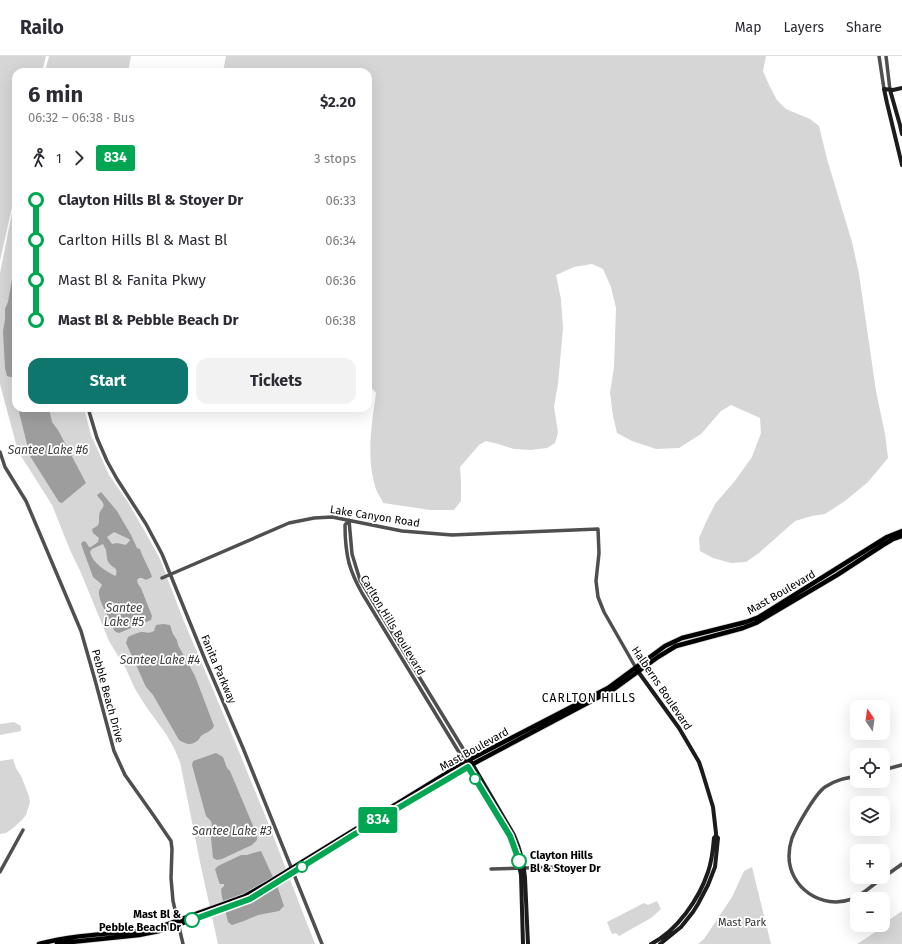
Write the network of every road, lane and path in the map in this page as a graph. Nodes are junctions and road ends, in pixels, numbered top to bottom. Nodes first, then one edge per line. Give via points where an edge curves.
1 (879, 56) edge
2 (886, 56) edge
3 (902, 88) edge
4 (884, 89) junction
5 (890, 90) junction
6 (902, 134) edge
7 (902, 164) edge
8 (89, 412) edge
9 (0, 452) edge
10 (349, 520) junction
11 (598, 529) joint
12 (902, 530) edge
13 (902, 536) edge
14 (170, 574) junction
15 (162, 578) dead end
16 (637, 670) junction
17 (469, 763) junction
18 (902, 765) edge
19 (890, 768) edge
20 (850, 778) edge
21 (23, 830) dead end
22 (716, 835) junction
23 (902, 864) edge
24 (559, 867) dead end
25 (522, 868) junction
26 (491, 869) dead end
27 (292, 870) junction
28 (0, 872) edge
29 (178, 923) junction
30 (40, 944) edge
31 (57, 944) edge
32 (183, 944) edge
33 (322, 944) edge
34 (523, 944) edge
35 (528, 944) edge
36 (651, 944) edge
37 (660, 944) edge

1 - 4 street
2 - 5 street
3 - 5 main road
4 - 5 main road
4 - 7 main road
5 - 6 main road
8 - 14 street, Fanita Parkway via 96,438 107,461 152,535
9 - 29 street, Pebble Beach Drive via 5,467 26,501 81,631 114,751 125,775 170,841 173,901
10 - 11 street, Lake Canyon Road via 402,531 452,535
10 - 14 street, Lake Canyon Road via 323,517 296,521
10 - 17 street, Carlton Hills Boulevard via 352,554 360,580
11 - 16 street, Halberns Boulevard via 598,597
12 - 16 main road, Mast Boulevard via 759,617 675,641 662,648
13 - 16 main road, Mast Boulevard via 756,623 686,642
14 - 15 street, Lake Canyon Road
14 - 27 street, Fanita Parkway
16 - 17 main road, Mast Boulevard
16 - 22 main road, Halberns Boulevard via 679,728 699,762 713,807
17 - 25 main road, Carlton Hills Boulevard via 510,836
17 - 27 main road, Mast Boulevard
18 - 19 street
20 - 23 street via 836,781 823,789 795,832 789,852 793,874 799,884 813,896 839,902 857,896
21 - 28 street
22 - 36 main road via 708,872 691,906 669,932
22 - 37 main road via 718,838 715,867 708,884 693,912 681,927
24 - 25 street
25 - 26 street
25 - 34 main road, Carlton Hills Boulevard
25 - 35 main road, Carlton Hills Boulevard
27 - 29 main road, Mast Boulevard via 245,896
27 - 33 street, Fanita Parkway
29 - 30 main road, Mast Boulevard via 140,931 63,938
29 - 31 main road, Mast Boulevard via 159,931 139,935
29 - 32 street, Pebble Beach Drive

